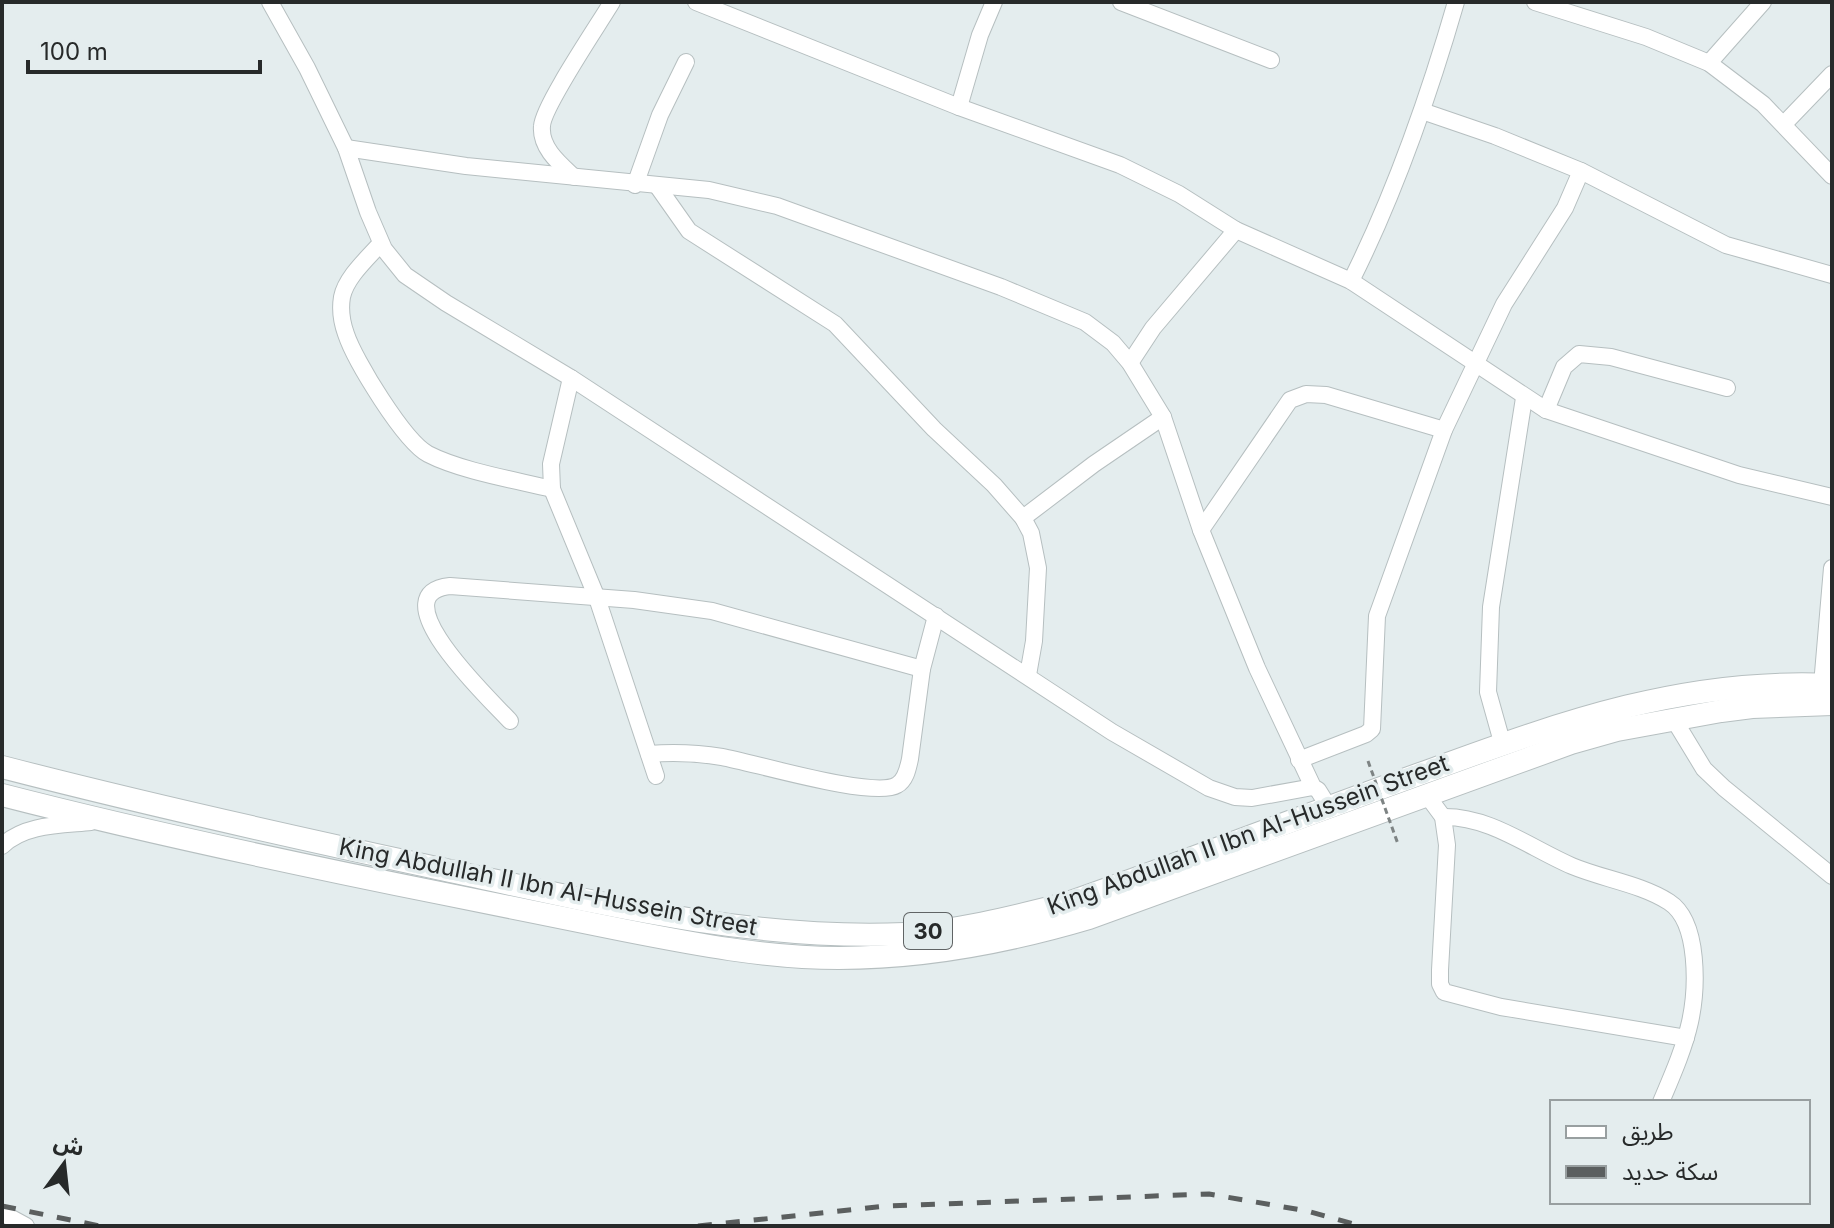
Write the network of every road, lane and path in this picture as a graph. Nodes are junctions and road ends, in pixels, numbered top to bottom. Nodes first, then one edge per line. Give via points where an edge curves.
1 (270, 2) edge
2 (612, 2) edge
3 (696, 2) edge
4 (994, 2) edge
5 (1121, 2) edge
6 (1456, 2) edge
7 (1535, 2) edge
8 (1763, 2) edge
9 (1271, 60) dead end
10 (686, 62) dead end
11 (1709, 63) junction
12 (1832, 74) edge
13 (959, 107) junction
14 (1422, 111) junction
15 (1784, 124) junction
16 (346, 148) junction
17 (1581, 171) junction
18 (1832, 176) edge
19 (574, 177) junction
20 (635, 185) junction
21 (658, 187) junction
22 (1236, 230) junction
23 (381, 243) junction
24 (1832, 275) edge
25 (1351, 281) junction
26 (1130, 363) junction
27 (1478, 363) junction
28 (571, 378) junction
29 (1727, 388) dead end
30 (1524, 398) junction
31 (1546, 410) junction
32 (1163, 417) junction
33 (1444, 430) junction
34 (552, 489) junction
35 (1832, 497) edge
36 (1023, 518) junction
37 (1201, 530) junction
38 (1832, 568) edge
39 (597, 598) junction
40 (936, 616) junction
41 (1828, 655) edge
42 (922, 669) junction
43 (1028, 675) junction
44 (1829, 691) edge
45 (1673, 718) junction
46 (510, 721) dead end
47 (1502, 742) junction
48 (649, 754) junction
49 (1299, 760) junction
50 (1368, 761) dead end
51 (2, 767) edge
52 (656, 776) dead end
53 (1313, 787) junction
54 (1426, 794) junction
55 (2, 795) edge
56 (1328, 806) junction
57 (156, 807) junction
58 (1443, 817) junction
59 (101, 820) junction
60 (151, 833) junction
61 (1398, 844) dead end
62 (2, 846) edge
63 (1832, 876) edge
64 (609, 916) junction
65 (1686, 1038) junction
66 (1662, 1100) edge
67 (2, 1213) edge
68 (26, 1226) edge

1 - 16 street
2 - 19 street via 541,124 547,147
3 - 13 street
4 - 13 street
5 - 9 street
6 - 14 street
7 - 11 street
8 - 11 street
10 - 20 street
11 - 15 street
12 - 15 street
13 - 22 street via 1120,165
14 - 17 street
14 - 25 street via 1381,222
15 - 18 street
16 - 19 street
16 - 23 street
17 - 24 street via 1726,245
17 - 27 street via 1565,208 1504,304
19 - 20 street
20 - 21 street
21 - 26 street via 709,190 777,206 1001,287 1085,322
21 - 36 street via 689,231 835,324
22 - 25 street
22 - 26 street
23 - 28 street via 405,275
23 - 34 street via 342,296 346,335 376,390 413,443 428,454
25 - 27 street
26 - 32 street
27 - 30 street
27 - 33 street
28 - 34 street via 551,464
28 - 40 street
29 - 31 street via 1611,357 1579,354 1564,367
30 - 31 street
30 - 47 street via 1490,619 1488,692
31 - 35 street via 1739,475
32 - 36 street
32 - 37 street
33 - 37 street via 1326,395 1290,400
33 - 49 street via 1377,616 1372,729
34 - 39 street
36 - 43 street via 1038,568
37 - 49 street
38 - 41 street
39 - 42 street via 712,611
39 - 46 street via 450,586 429,595 427,617 434,632
39 - 48 street
40 - 42 street
40 - 43 street
41 - 44 street
42 - 48 street via 907,772 887,789 694,753
43 - 53 street via 1112,732 1225,794 1252,798
44 - 45 main road, King Abdullah II Ibn Al-Hussein Street / 30
44 - 47 main road, King Abdullah II Ibn Al-Hussein Street / 30 via 1761,685 1675,695
45 - 54 main road, King Abdullah II Ibn Al-Hussein Street / 30 via 1571,743
45 - 63 street via 1704,769
47 - 56 main road, King Abdullah II Ibn Al-Hussein Street / 30
48 - 52 street
49 - 53 street
50 - 61 path, bridge
51 - 57 main road, King Abdullah II Ibn Al-Hussein Street / 30
53 - 56 street
54 - 58 street
54 - 64 main road, King Abdullah II Ibn Al-Hussein Street / 30 via 1089,918 960,948 871,957 752,952
55 - 59 main road, King Abdullah II Ibn Al-Hussein Street / 30
56 - 64 main road, King Abdullah II Ibn Al-Hussein Street / 30 via 1065,904 956,927 908,933 807,933
57 - 60 main road
57 - 64 main road, King Abdullah II Ibn Al-Hussein Street / 30
58 - 65 street via 1496,828 1572,866 1671,903 1682,913 1691,940 1694,988
58 - 65 street via 1444,992 1501,1007
59 - 60 main road, King Abdullah II Ibn Al-Hussein Street / 30
59 - 62 street via 40,828
60 - 64 main road, King Abdullah II Ibn Al-Hussein Street / 30
65 - 66 street
67 - 68 street

